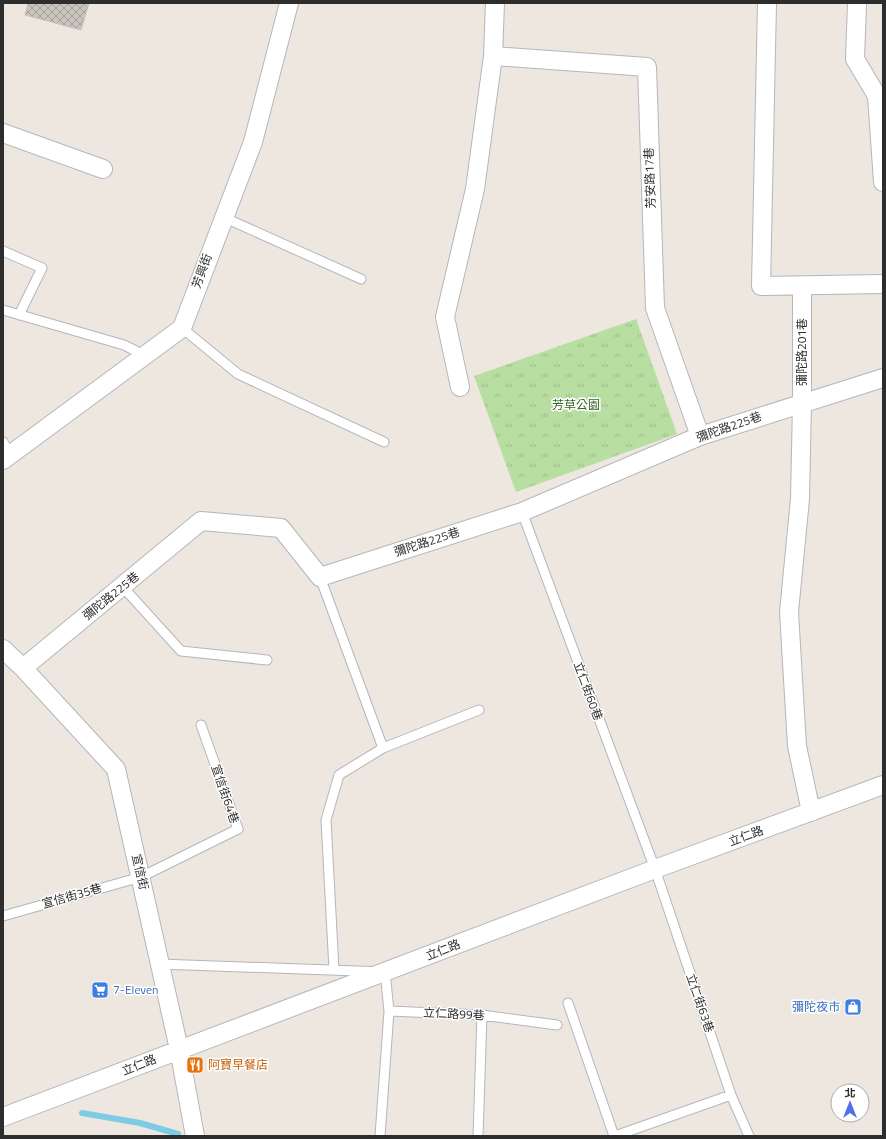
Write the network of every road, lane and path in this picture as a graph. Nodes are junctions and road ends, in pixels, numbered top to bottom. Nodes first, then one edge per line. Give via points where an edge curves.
1 (290, 3) edge
2 (495, 3) edge
3 (767, 3) edge
4 (857, 3) edge
5 (493, 56) junction
6 (880, 96) edge
7 (3, 133) edge
8 (103, 169) dead end
9 (883, 182) edge
10 (222, 217) junction
11 (3, 251) edge
12 (361, 279) dead end
13 (883, 284) edge
14 (802, 286) junction
15 (3, 310) edge
16 (19, 315) junction
17 (182, 328) junction
18 (144, 356) junction
19 (883, 378) edge
20 (460, 387) dead end
21 (802, 403) junction
22 (700, 436) junction
23 (384, 442) dead end
24 (5, 452) edge
25 (522, 512) junction
26 (320, 577) junction
27 (122, 586) junction
28 (3, 649) edge
29 (267, 660) dead end
30 (23, 668) junction
31 (479, 710) dead end
32 (201, 725) dead end
33 (383, 748) junction
34 (883, 785) edge
35 (811, 812) junction
36 (655, 869) junction
37 (141, 877) junction
38 (3, 916) edge
39 (159, 964) junction
40 (334, 970) junction
41 (384, 972) junction
42 (568, 1003) dead end
43 (389, 1011) junction
44 (482, 1015) junction
45 (557, 1025) dead end
46 (179, 1050) junction
47 (731, 1095) junction
48 (3, 1117) edge
49 (195, 1136) edge
50 (380, 1136) edge
51 (478, 1136) edge
52 (615, 1136) edge
53 (749, 1136) edge

1 - 10 street, 芳興街 via 253,142
2 - 5 street
3 - 14 street via 761,286
4 - 6 street via 855,59
5 - 20 street via 475,189 445,317
5 - 22 street, 芳安路17巷 via 647,67 655,308
6 - 9 street
7 - 8 street
10 - 12 lane
10 - 17 street, 芳興街
11 - 16 lane via 42,268
13 - 14 street
14 - 21 street, 彌陀路201巷
15 - 16 lane
16 - 18 lane via 124,345
17 - 18 street
17 - 23 lane via 238,374
18 - 24 street
19 - 21 street, 彌陀路225巷
21 - 22 street, 彌陀路225巷
21 - 35 street, 彌陀路201巷 via 800,499 789,612 797,746
22 - 25 street, 彌陀路225巷
25 - 26 street, 彌陀路225巷
25 - 36 lane, 立仁街60巷
26 - 27 street, 彌陀路225巷 via 281,528 201,521
26 - 33 lane
27 - 29 lane via 181,651
27 - 30 street, 彌陀路225巷
28 - 30 street, 宣信街
30 - 37 street, 宣信街 via 116,769
31 - 33 lane
32 - 37 lane, 宣信街64巷 via 238,829
33 - 40 lane via 339,775 326,820
34 - 35 street, 立仁路
35 - 36 street, 立仁路
36 - 41 street, 立仁路
36 - 47 lane, 立仁街63巷
37 - 38 lane, 宣信街35巷
37 - 39 street, 宣信街
39 - 40 lane
39 - 46 street, 宣信街
40 - 41 lane
41 - 43 lane
41 - 46 street, 立仁路
42 - 52 lane
43 - 44 lane, 立仁路99巷
43 - 50 lane
44 - 45 lane, 立仁路99巷
44 - 51 lane
46 - 48 street, 立仁路
46 - 49 street, 宣信街
47 - 52 lane
47 - 53 lane, 立仁街63巷

